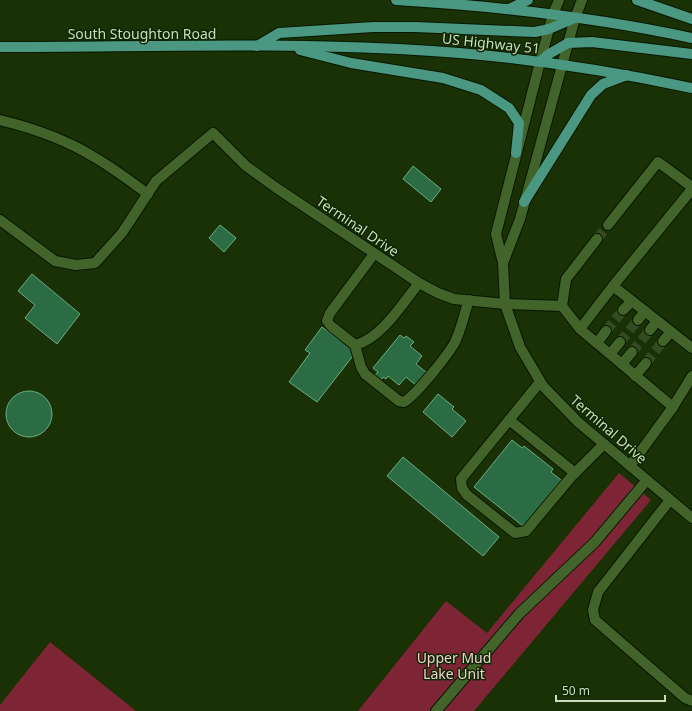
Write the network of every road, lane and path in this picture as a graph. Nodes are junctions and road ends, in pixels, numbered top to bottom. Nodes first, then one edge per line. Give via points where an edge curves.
1 (396, 0) edge
2 (528, 0) edge
3 (559, 0) edge
4 (582, 0) edge
5 (637, 0) edge
6 (509, 9) junction
7 (553, 14) junction
8 (575, 18) junction
9 (692, 19) edge
10 (549, 29) junction
11 (692, 38) edge
12 (568, 43) junction
13 (257, 46) junction
14 (285, 46) junction
15 (0, 47) edge
16 (692, 54) edge
17 (540, 62) junction
18 (562, 65) junction
19 (628, 75) junction
20 (692, 88) edge
21 (0, 120) edge
22 (516, 153) junction
23 (692, 188) edge
24 (148, 194) junction
25 (524, 202) junction
26 (0, 220) edge
27 (608, 225) tunnel mouth
28 (597, 239) tunnel mouth
29 (374, 254) junction
30 (503, 264) junction
31 (419, 283) junction
32 (613, 286) junction
33 (469, 300) junction
34 (632, 301) junction
35 (505, 304) junction
36 (562, 306) junction
37 (623, 310) tunnel mouth
38 (645, 311) junction
39 (638, 320) tunnel mouth
40 (657, 321) junction
41 (580, 328) junction
42 (650, 330) tunnel mouth
43 (606, 331) tunnel mouth
44 (671, 332) junction
45 (663, 341) tunnel mouth
46 (620, 342) tunnel mouth
47 (597, 343) junction
48 (355, 345) junction
49 (692, 348) edge
50 (632, 352) tunnel mouth
51 (610, 354) junction
52 (646, 363) tunnel mouth
53 (622, 364) junction
54 (635, 376) junction
55 (692, 376) edge
56 (540, 382) junction
57 (673, 407) junction
58 (509, 420) junction
59 (604, 444) junction
60 (630, 466) junction
61 (575, 472) junction
62 (647, 480) junction
63 (670, 500) junction
64 (692, 518) edge
65 (692, 701) edge
66 (436, 711) edge

1 - 6 main road
2 - 6 main road
3 - 7 street, Terminal Drive
4 - 8 street, Terminal Drive
5 - 9 main road
6 - 7 main road
7 - 8 main road
7 - 10 street, Terminal Drive
8 - 10 main road
8 - 11 main road
8 - 12 street, Terminal Drive
10 - 13 main road via 535,32 415,26 279,33
10 - 17 street, Terminal Drive
12 - 16 main road via 592,42
12 - 17 main road
12 - 18 street, Terminal Drive
13 - 14 main road, South Stoughton Road
13 - 15 main road, South Stoughton Road
14 - 17 main road, US Highway 51 via 417,50
14 - 22 main road via 351,63 443,78 476,88 509,108 519,123
17 - 18 main road, US Highway 51
17 - 22 street, Terminal Drive
18 - 19 main road, US Highway 51
18 - 25 street, Terminal Drive
19 - 20 main road, US Highway 51
19 - 25 main road via 603,84 591,95
21 - 24 street via 35,129 63,140 95,157
22 - 30 street, Terminal Drive via 496,234
23 - 27 street via 658,162
23 - 32 street
24 - 26 street via 122,233 95,263 76,265 55,261
24 - 29 street, Terminal Drive via 156,181 213,133 246,166
25 - 30 street, Terminal Drive
28 - 36 street via 566,279
29 - 31 street, Terminal Drive
29 - 48 street via 330,313 327,321
30 - 35 street, Terminal Drive
31 - 33 street, Terminal Drive via 454,299
31 - 48 street via 379,333 364,343
32 - 34 street
32 - 41 street
33 - 35 street, Terminal Drive
33 - 48 street via 454,344 428,378 404,402 365,374
34 - 37 street
34 - 38 street
35 - 36 street
35 - 56 street, Terminal Drive via 520,347
36 - 41 street
38 - 39 street
38 - 40 street
40 - 42 street
40 - 44 street
41 - 47 street
43 - 47 street
44 - 45 street
44 - 49 street
46 - 51 street
47 - 51 street
50 - 53 street
51 - 53 street
52 - 54 street
53 - 54 street
54 - 57 street
55 - 57 street
56 - 58 street
56 - 59 street, Terminal Drive via 578,422
57 - 60 street
58 - 61 street
58 - 61 street via 461,479 462,488 467,496 515,533 522,533
59 - 60 street, Terminal Drive
59 - 61 street
60 - 62 street, Terminal Drive
62 - 63 street, Terminal Drive
62 - 66 street via 595,542 514,619
63 - 64 street, Terminal Drive
63 - 65 street via 598,592 593,610 595,620 685,698

